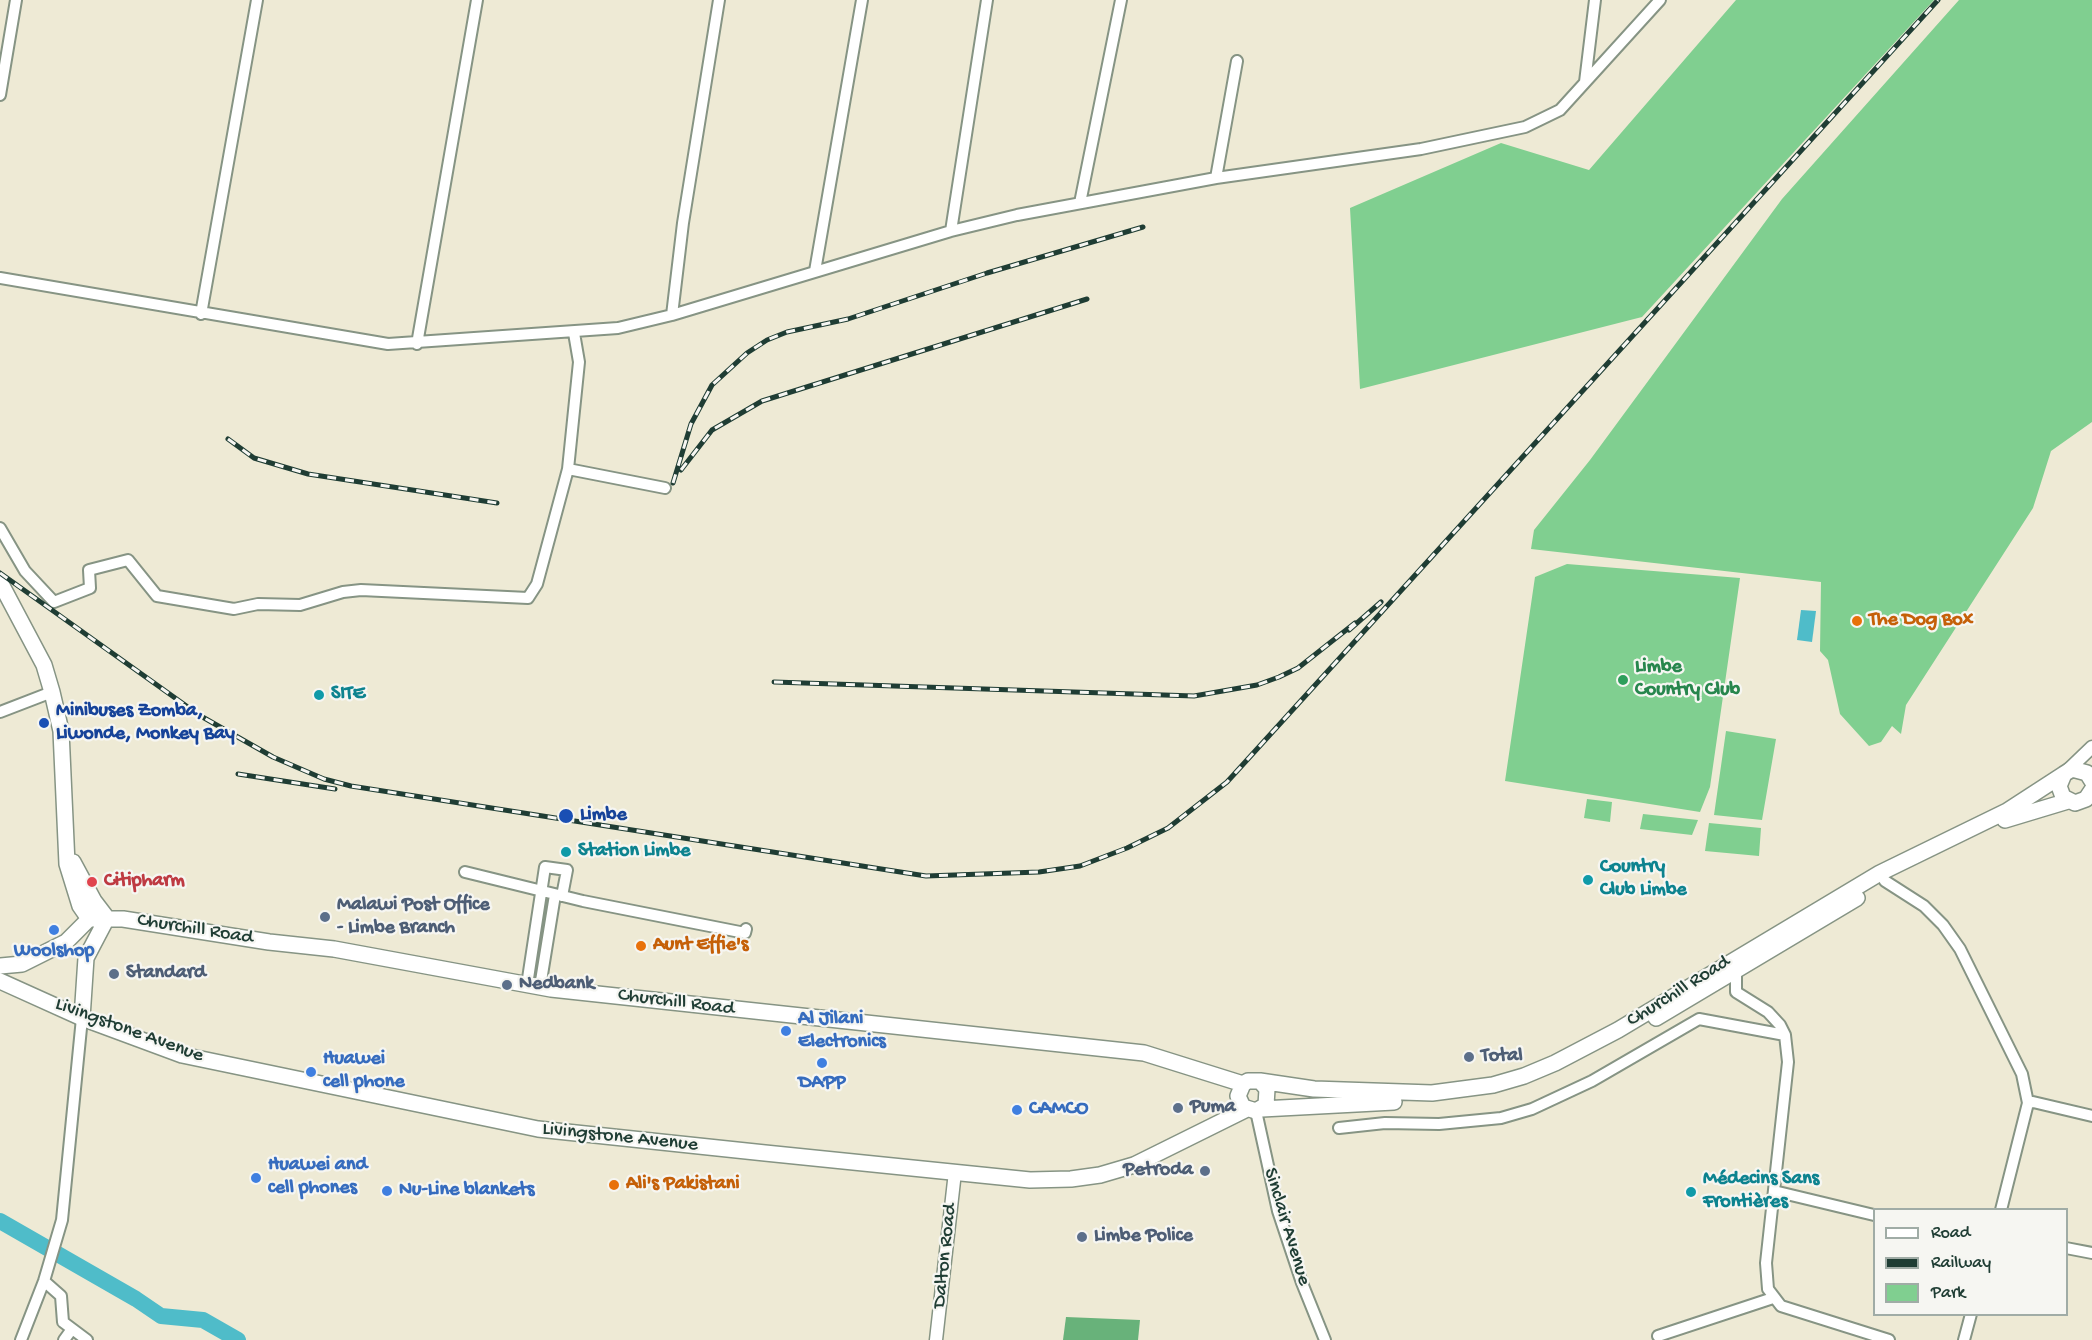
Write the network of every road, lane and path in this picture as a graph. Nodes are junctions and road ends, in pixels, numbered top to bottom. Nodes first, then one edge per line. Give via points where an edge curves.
1 (16, 0) edge
2 (257, 0) edge
3 (477, 0) edge
4 (719, 0) edge
5 (862, 0) edge
6 (987, 0) edge
7 (1121, 0) edge
8 (1595, 0) edge
9 (1660, 0) edge
10 (4, 44) edge
11 (1237, 61) dead end
12 (1585, 83) junction
13 (0, 95) edge
14 (1216, 178) junction
15 (1080, 203) junction
16 (951, 231) junction
17 (815, 272) junction
18 (0, 278) edge
19 (201, 314) junction
20 (672, 315) junction
21 (574, 333) junction
22 (417, 344) junction
23 (568, 470) junction
24 (665, 488) dead end
25 (0, 528) edge
26 (0, 582) edge
27 (52, 692) junction
28 (0, 712) edge
29 (2092, 747) edge
30 (2066, 772) junction
31 (2087, 790) edge
32 (67, 846) junction
33 (465, 872) dead end
34 (1883, 877) junction
35 (540, 891) junction
36 (559, 896) junction
37 (107, 918) junction
38 (89, 919) junction
39 (746, 929) dead end
40 (534, 934) junction
41 (548, 936) junction
42 (66, 942) junction
43 (86, 958) junction
44 (22, 964) junction
45 (1736, 965) junction
46 (0, 966) edge
47 (0, 981) edge
48 (533, 986) junction
49 (19, 989) junction
50 (82, 1018) junction
51 (1785, 1035) junction
52 (1260, 1082) junction
53 (1243, 1084) junction
54 (2028, 1103) junction
55 (1255, 1110) junction
56 (2092, 1116) edge
57 (1339, 1128) dead end
58 (955, 1172) junction
59 (1774, 1191) junction
60 (2001, 1208) edge
61 (1873, 1215) edge
62 (2068, 1248) edge
63 (2092, 1253) edge
64 (44, 1281) junction
65 (1773, 1298) junction
66 (1970, 1316) edge
67 (72, 1329) junction
68 (1658, 1336) dead end
69 (21, 1340) edge
70 (64, 1340) edge
71 (87, 1340) edge
72 (936, 1340) edge
73 (1325, 1340) edge
74 (1889, 1340) edge
75 (1964, 1340) edge

1 - 10 street
2 - 19 street
3 - 22 street
4 - 20 street
5 - 17 street
6 - 16 street
7 - 15 street
8 - 12 street
9 - 12 street
10 - 13 street
11 - 14 street
12 - 14 street via 1560,111 1525,127 1421,149
14 - 15 street
15 - 16 street
16 - 17 street
17 - 20 street
18 - 19 street
19 - 22 street via 388,344
20 - 21 street via 618,328
21 - 22 street
21 - 23 street via 579,362
23 - 24 street
23 - 25 street via 537,584 528,598 518,600 361,590 300,605 258,604 234,609 158,596 128,560 89,570 90,588 54,602 25,572
26 - 27 highway via 44,665
27 - 28 street
27 - 32 highway via 61,730
29 - 30 main road
30 - 31 highway via 2077,769
30 - 31 highway via 2059,786 2063,797
30 - 34 highway, Churchill Road via 2007,811
31 - 34 highway, Churchill Road via 2009,818
32 - 37 highway via 77,871
32 - 38 highway via 71,882
33 - 35 street
34 - 45 highway, Churchill Road
34 - 54 street via 1924,906 1960,949 2017,1060
35 - 36 street
35 - 36 street via 545,867 567,870
35 - 40 street
36 - 39 street via 745,933
36 - 41 street
37 - 38 highway, Churchill Road
37 - 43 highway
37 - 48 highway, Churchill Road via 334,949
38 - 42 highway
40 - 41 street
40 - 48 street
41 - 48 street
42 - 43 highway
42 - 44 highway
43 - 50 highway
44 - 46 highway
44 - 49 highway
45 - 51 street via 1736,992 1768,1012
45 - 52 highway, Churchill Road via 1555,1063 1493,1085 1432,1093 1372,1093
45 - 55 highway, Churchill Road via 1568,1066 1527,1084 1457,1097
47 - 49 highway, Livingstone Avenue
48 - 53 highway, Churchill Road via 1144,1053
49 - 50 highway, Livingstone Avenue
50 - 58 highway, Livingstone Avenue via 182,1055 538,1129
50 - 64 street via 62,1220
51 - 57 street via 1699,1019 1592,1081 1522,1112 1502,1118 1439,1124 1385,1123
51 - 59 street via 1788,1062
52 - 53 highway, Churchill Road
52 - 55 highway via 1269,1095
53 - 55 highway via 1239,1102
54 - 56 street
54 - 60 street
55 - 58 highway, Livingstone Avenue via 1145,1160 1100,1175 1030,1180
55 - 73 street, Sinclair Avenue via 1278,1211
58 - 72 main road, Dalton Road
59 - 61 street
59 - 65 street via 1766,1263 1768,1289
62 - 63 street
64 - 67 street via 61,1296 63,1322
64 - 69 street
65 - 68 street
65 - 74 street via 1781,1306
66 - 75 street
67 - 70 street
67 - 71 street

